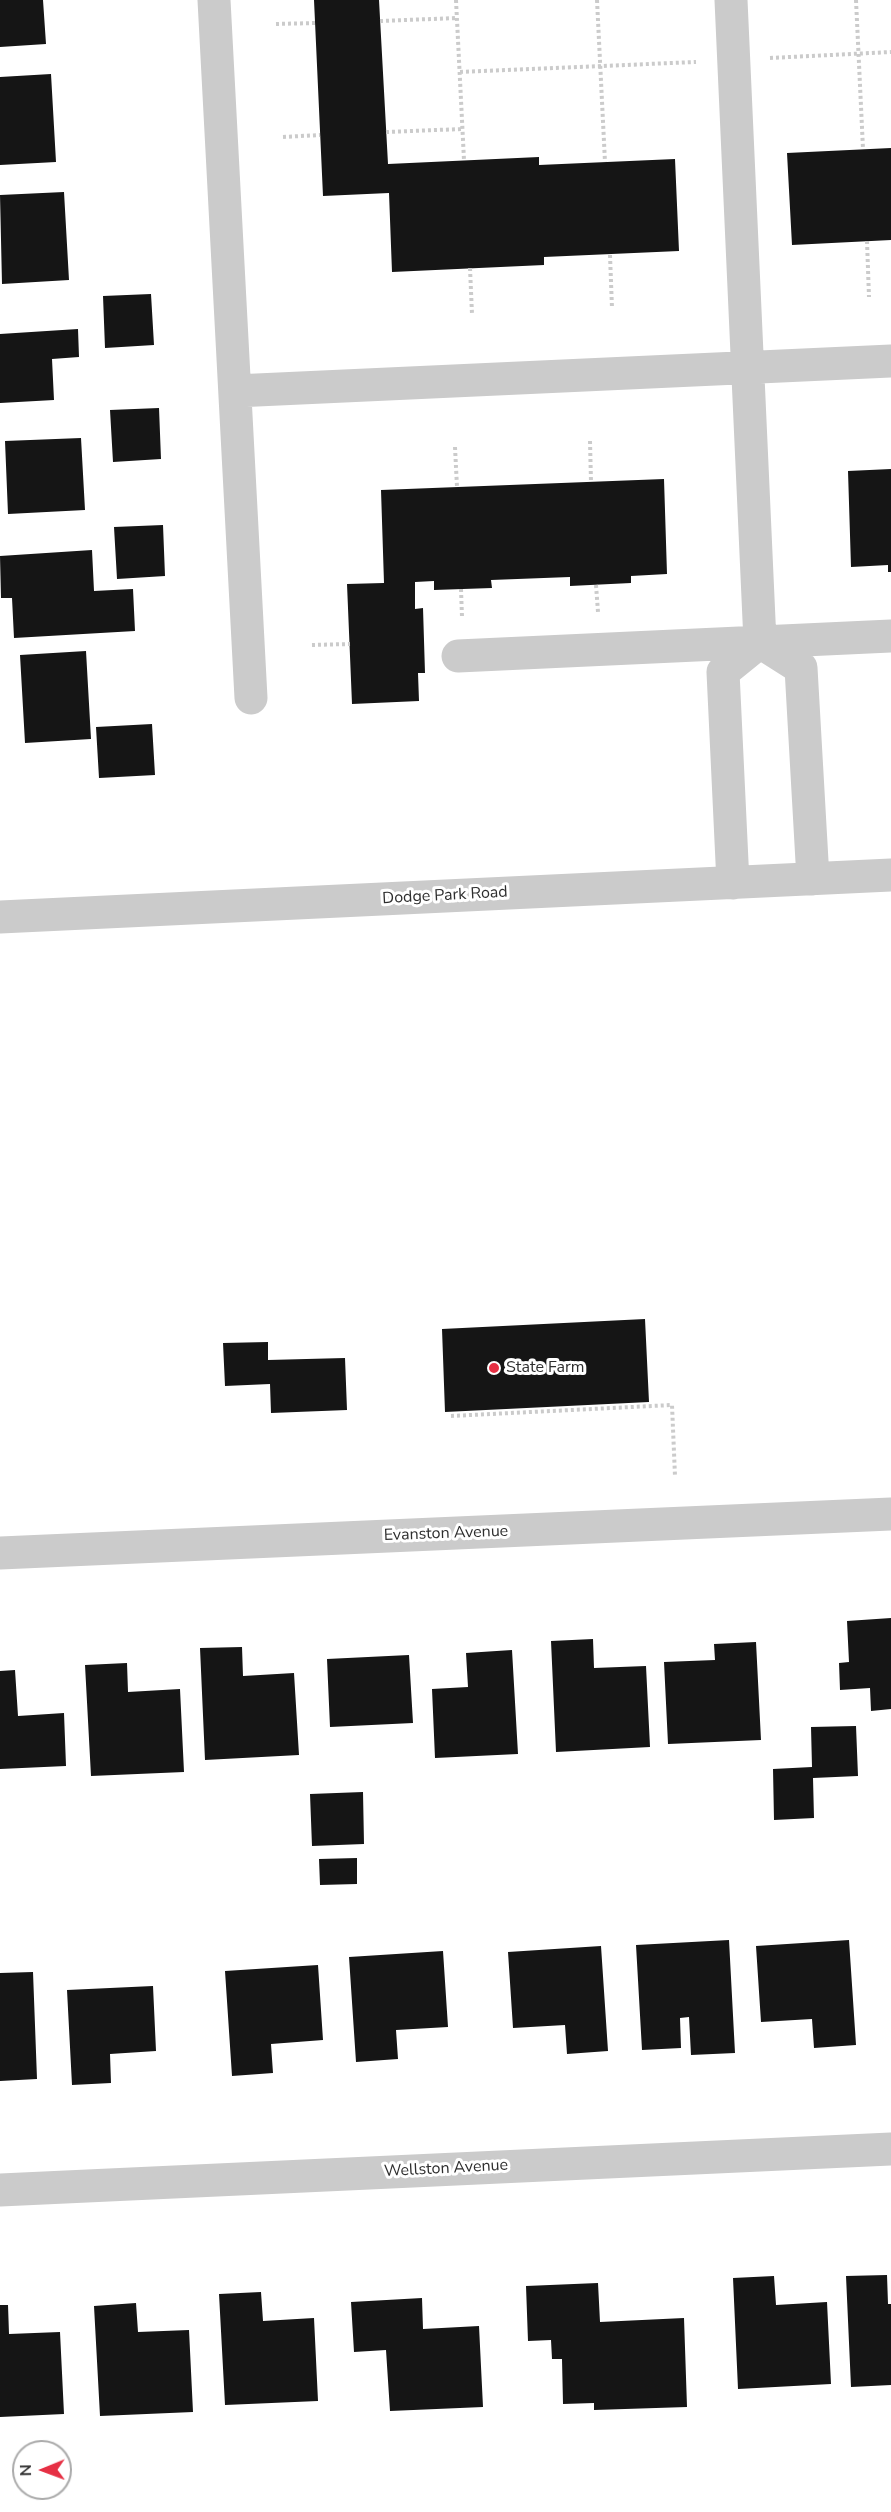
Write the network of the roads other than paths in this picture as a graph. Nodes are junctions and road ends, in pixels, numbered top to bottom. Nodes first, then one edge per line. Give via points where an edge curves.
1 (214, 0) edge
2 (731, 0) edge
3 (891, 361) edge
4 (747, 367) junction
5 (235, 391) junction
6 (891, 636) edge
7 (760, 642) junction
8 (458, 656) dead end
9 (251, 698) dead end
10 (891, 875) edge
11 (813, 879) junction
12 (733, 883) junction
13 (0, 917) edge
14 (891, 1514) edge
15 (0, 1553) edge
16 (891, 2149) edge
17 (0, 2190) edge

1 - 5 street
2 - 4 street
3 - 4 street
4 - 5 street
4 - 7 street
5 - 9 street
6 - 7 street
7 - 8 street
7 - 11 street via 801,668
7 - 12 street via 723,672
10 - 11 street, Dodge Park Road
11 - 12 street, Dodge Park Road
12 - 13 street, Dodge Park Road
14 - 15 street, Evanston Avenue
16 - 17 street, Wellston Avenue

